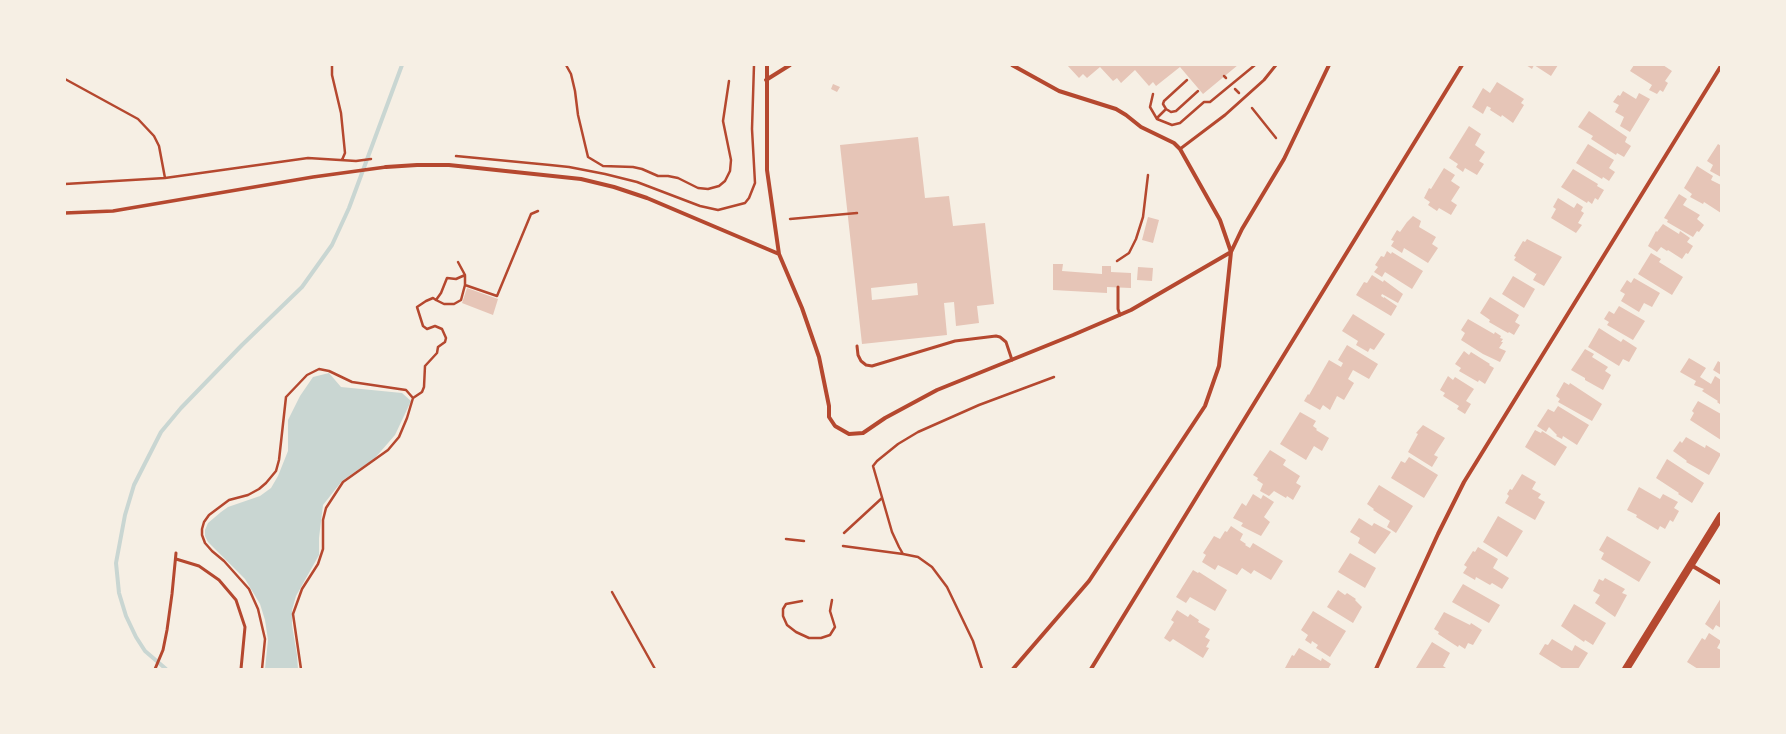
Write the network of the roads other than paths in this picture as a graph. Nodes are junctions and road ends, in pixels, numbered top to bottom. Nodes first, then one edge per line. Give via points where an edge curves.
1 (767, 65) edge
2 (790, 65) edge
3 (1012, 65) edge
4 (1276, 65) edge
5 (1329, 65) edge
6 (1462, 65) edge
7 (1721, 66) edge
8 (766, 80) junction
9 (1180, 148) junction
10 (386, 167) joint
11 (65, 213) edge
12 (1231, 252) junction
13 (779, 254) junction
14 (1118, 287) dead end
15 (1120, 315) junction
16 (857, 346) dead end
17 (1012, 360) junction
18 (1721, 516) edge
19 (176, 552) dead end
20 (176, 559) junction
21 (1691, 564) junction
22 (1721, 584) edge
23 (155, 669) edge
24 (241, 669) edge
25 (1013, 669) edge
26 (1091, 669) edge
27 (1376, 669) edge
28 (1626, 669) edge

1 - 8 street
2 - 8 street
3 - 9 street via 1059,91 1116,110
4 - 9 lane via 1264,80 1229,111
5 - 12 street via 1284,159
6 - 26 street
7 - 27 street via 1464,482
8 - 13 street via 767,170
9 - 12 street via 1220,220
10 - 11 street via 113,211
10 - 13 street via 449,165 581,179 646,198
12 - 15 street
12 - 25 street via 1219,366 1205,406 1089,581
13 - 17 street via 819,357 829,418 841,431 849,434 863,433 936,390
14 - 15 lane
15 - 17 street
16 - 17 lane via 861,361 872,366 955,341 1000,336 1006,342
18 - 21 main road
19 - 20 lane
20 - 23 lane via 162,650
20 - 24 lane via 199,566 219,580 236,600 245,626
21 - 22 street
21 - 28 main road

